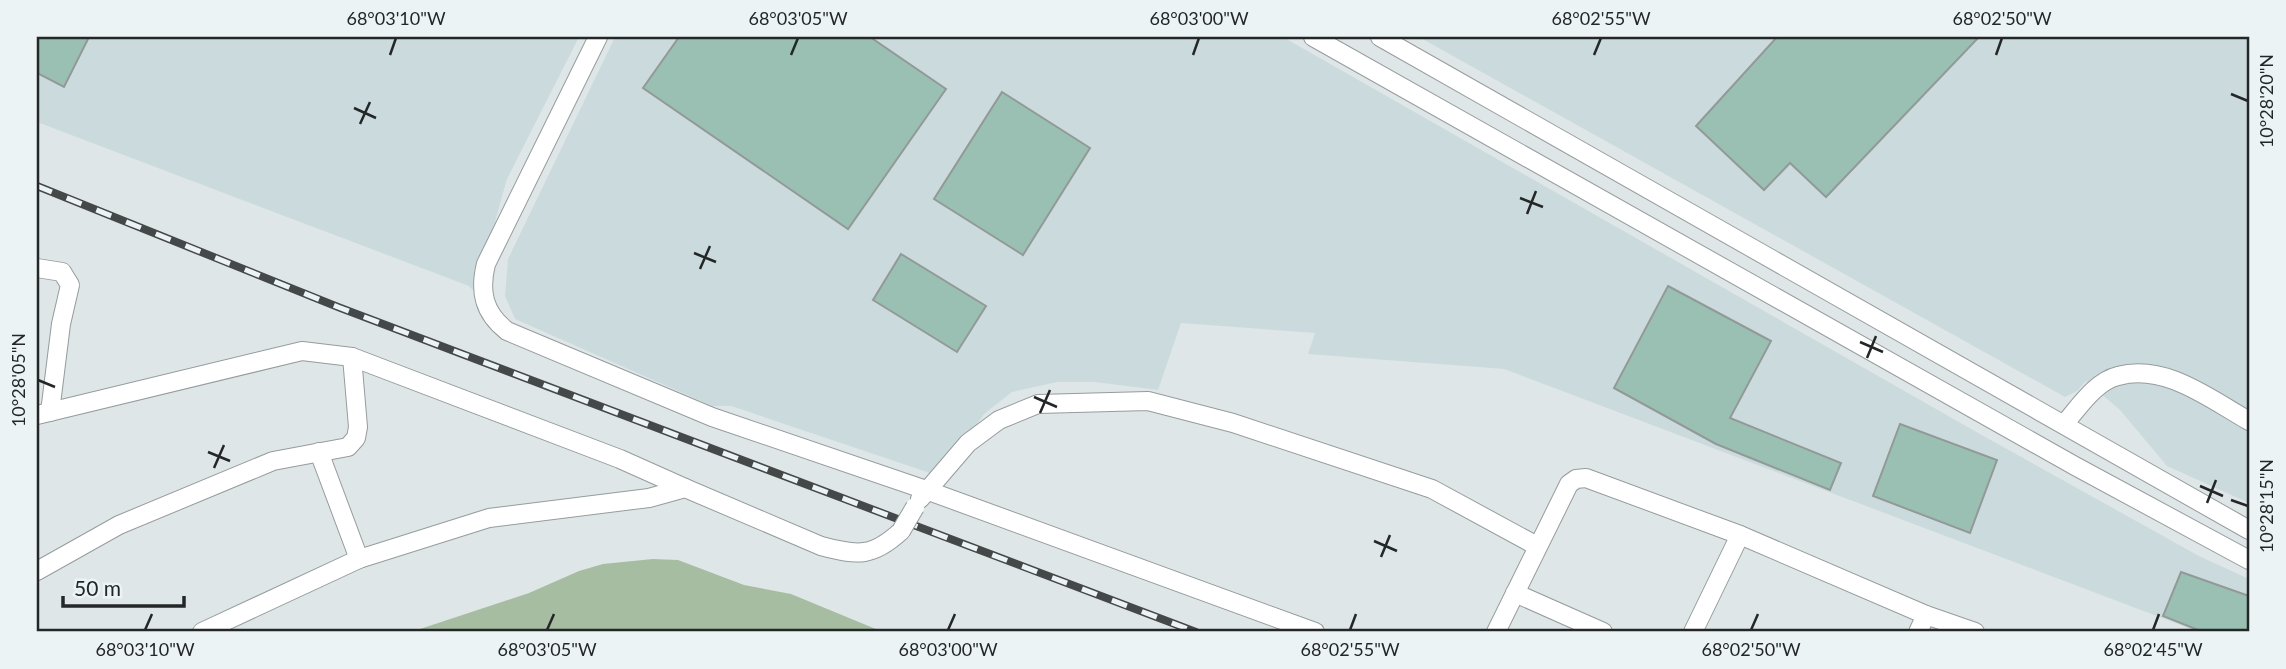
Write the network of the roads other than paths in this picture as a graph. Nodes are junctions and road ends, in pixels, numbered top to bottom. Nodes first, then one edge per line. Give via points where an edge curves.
1 (598, 37) edge
2 (1380, 37) edge
3 (1325, 40) edge
4 (1609, 166) junction
5 (1593, 194) junction
6 (1661, 195) junction
7 (1647, 223) junction
8 (37, 268) edge
9 (1914, 338) junction
10 (352, 357) junction
11 (1903, 367) junction
12 (43, 414) edge
13 (2249, 421) edge
14 (2065, 423) junction
15 (2090, 438) junction
16 (319, 452) junction
17 (2075, 466) junction
18 (685, 488) junction
19 (926, 490) junction
20 (2249, 530) edge
21 (1740, 535) junction
22 (1537, 546) junction
23 (359, 559) junction
24 (2249, 560) edge
25 (37, 571) edge
26 (1515, 593) junction
27 (1926, 615) junction
28 (202, 632) edge
29 (1315, 632) edge
30 (1496, 632) edge
31 (1603, 632) edge
32 (1693, 632) edge
33 (1917, 632) edge
34 (1975, 632) edge

1 - 19 street via 486,264 484,297 493,320 507,331 712,416
2 - 4 street
3 - 5 street
4 - 5 street
4 - 6 street
5 - 7 street
6 - 7 street
6 - 9 street
7 - 11 street
8 - 12 street via 62,272 69,285
9 - 11 street
9 - 14 street
10 - 12 street via 302,351
10 - 16 street via 356,438 348,447
10 - 18 street
11 - 17 street
13 - 14 street via 2159,374 2116,376 2088,396
14 - 15 street
15 - 17 street
15 - 20 street
16 - 23 street
16 - 25 street via 273,461 119,525
17 - 24 street
18 - 19 street, bridge via 821,546 863,553 882,548 901,531
18 - 23 street via 649,498 489,518
19 - 22 street via 968,443 999,420 1038,404 1148,401 1233,423 1432,489
19 - 29 street
21 - 22 street via 1586,478 1569,484
21 - 27 street
21 - 32 street
22 - 26 street
23 - 28 street
26 - 30 street
26 - 31 street
27 - 33 street
27 - 34 street

